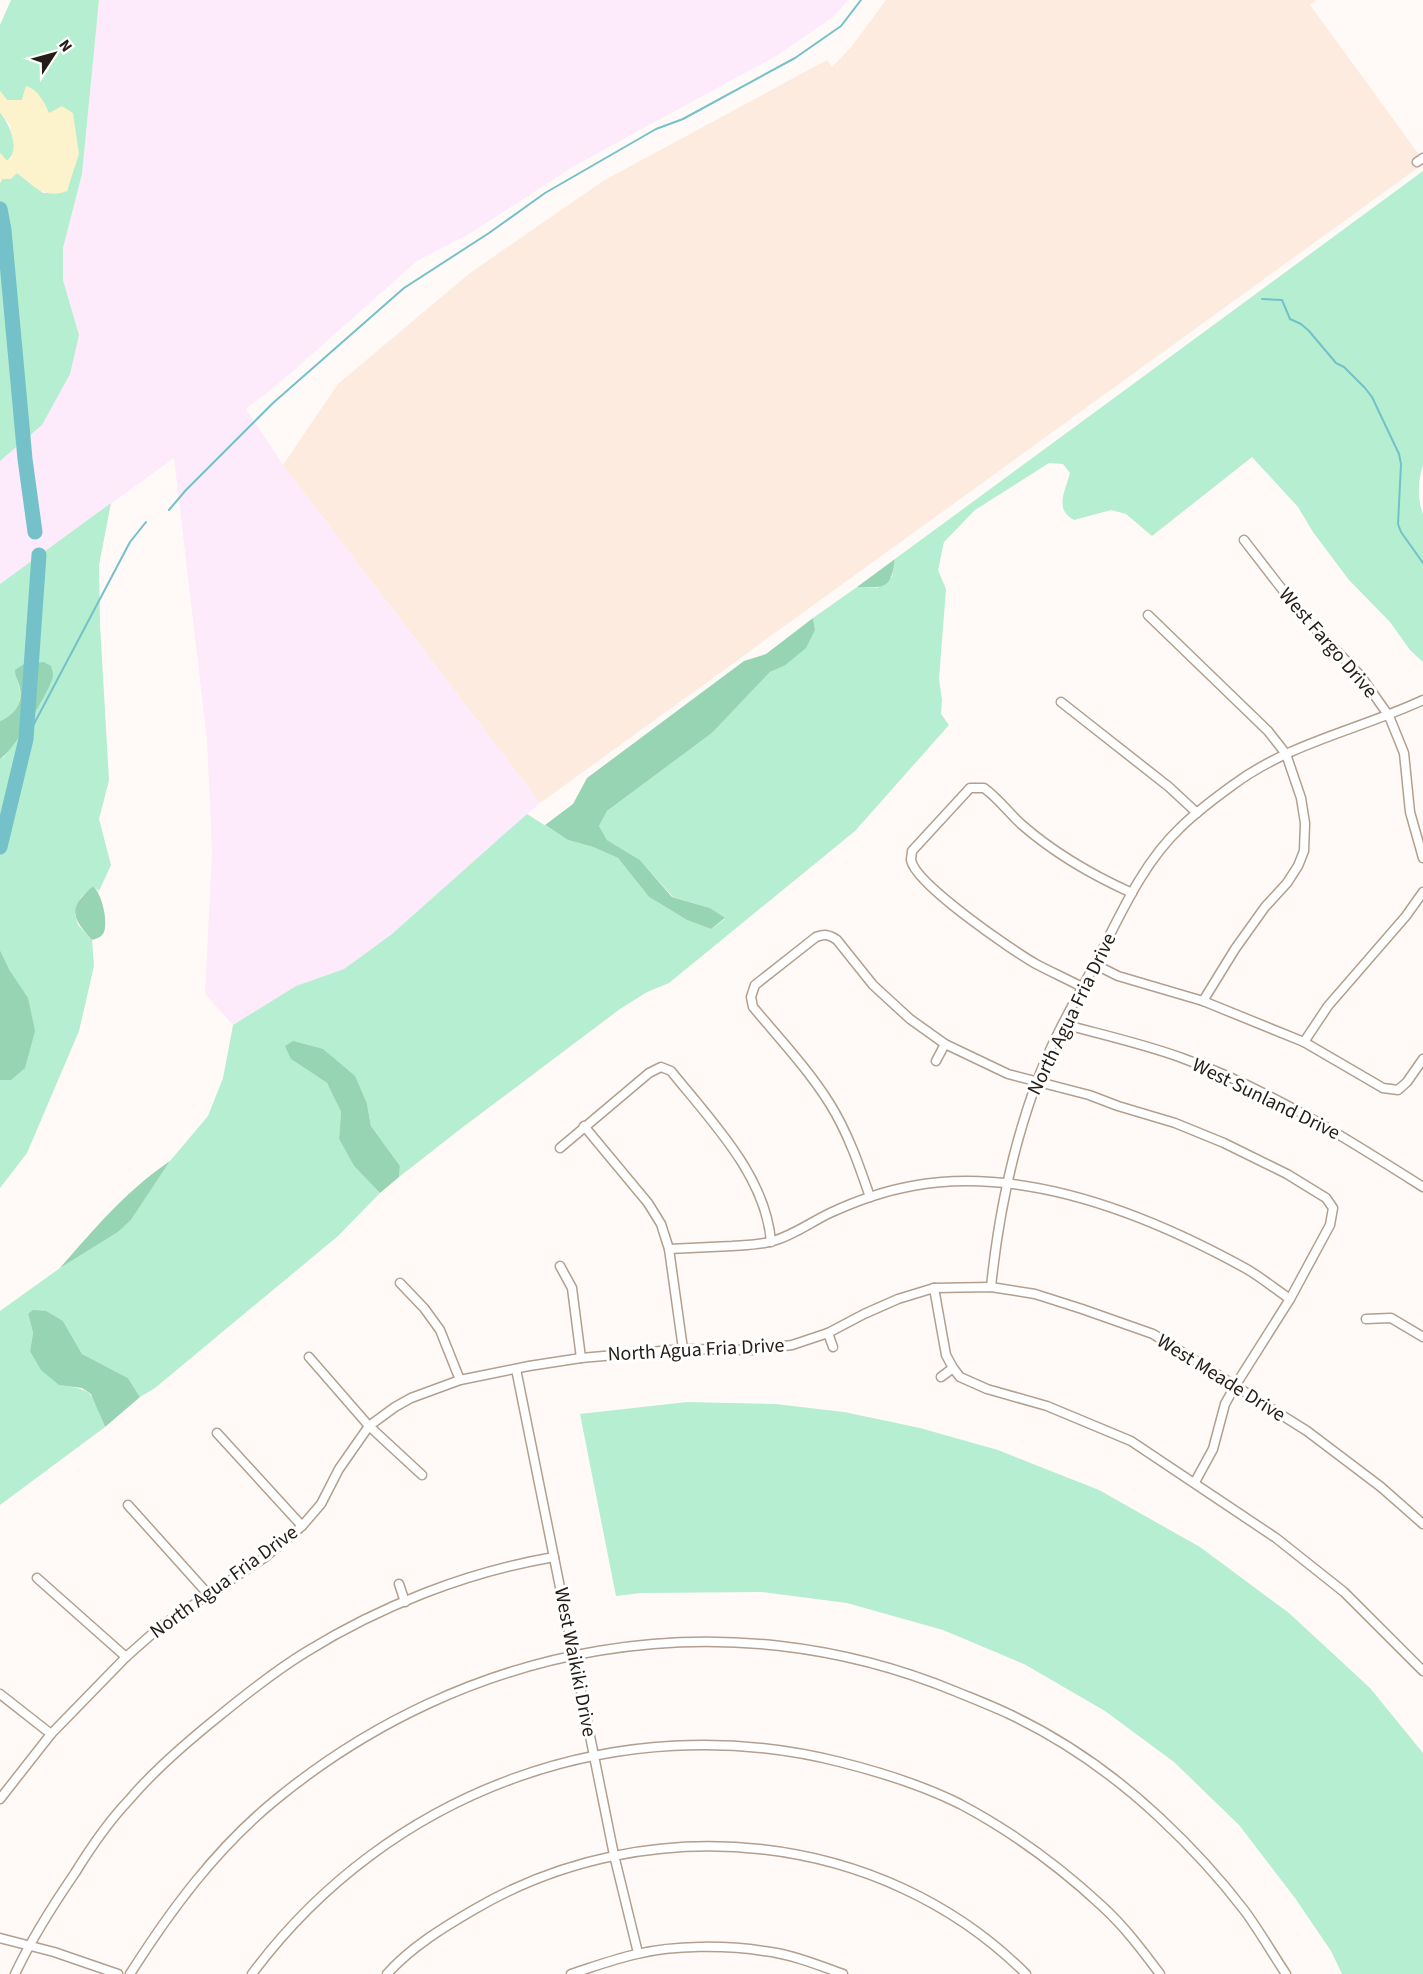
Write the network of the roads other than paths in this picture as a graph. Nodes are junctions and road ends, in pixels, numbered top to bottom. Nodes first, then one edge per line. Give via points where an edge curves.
1 (1244, 540) dead end
2 (1148, 615) dead end
3 (1423, 700) edge
4 (1062, 702) dead end
5 (1389, 716) junction
6 (1286, 754) junction
7 (1197, 813) junction
8 (1423, 858) edge
9 (1423, 892) edge
10 (1132, 893) junction
11 (1094, 964) junction
12 (1082, 987) junction
13 (1203, 1001) junction
14 (1063, 1024) junction
15 (1304, 1042) junction
16 (945, 1044) junction
17 (1423, 1059) edge
18 (936, 1061) dead end
19 (1036, 1083) junction
20 (584, 1126) junction
21 (560, 1148) dead end
22 (1009, 1182) junction
23 (1423, 1187) edge
24 (870, 1197) junction
25 (771, 1242) junction
26 (669, 1249) junction
27 (560, 1266) dead end
28 (400, 1283) dead end
29 (991, 1287) junction
30 (934, 1288) junction
31 (1290, 1299) junction
32 (1366, 1319) dead end
33 (828, 1333) junction
34 (1423, 1336) edge
35 (833, 1347) dead end
36 (683, 1349) junction
37 (309, 1357) dead end
38 (581, 1358) junction
39 (953, 1368) junction
40 (516, 1369) junction
41 (941, 1377) dead end
42 (460, 1380) junction
43 (1235, 1386) junction
44 (369, 1426) junction
45 (217, 1433) dead end
46 (422, 1475) dead end
47 (1195, 1482) junction
48 (128, 1505) dead end
49 (1423, 1524) edge
50 (302, 1526) junction
51 (554, 1557) junction
52 (37, 1578) dead end
53 (399, 1584) dead end
54 (208, 1594) junction
55 (405, 1602) junction
56 (574, 1655) junction
57 (126, 1657) junction
58 (1423, 1671) edge
59 (0, 1694) edge
60 (51, 1734) junction
61 (594, 1756) junction
62 (0, 1799) edge
63 (614, 1855) junction
64 (0, 1938) edge
65 (29, 1946) junction
66 (638, 1953) junction
67 (15, 1974) edge
68 (118, 1974) edge
69 (130, 1974) edge
70 (252, 1974) edge
71 (387, 1974) edge
72 (571, 1974) edge
73 (843, 1974) edge
74 (1026, 1974) edge
75 (1160, 1974) edge
76 (1286, 1974) edge

1 - 5 street, West Fargo Drive via 1302,615 1360,675
2 - 6 street via 1268,731
3 - 5 street, North Agua Fria Drive
4 - 7 street
5 - 6 street, North Agua Fria Drive
5 - 8 street, West Fargo Drive via 1404,753 1410,812
6 - 7 street, North Agua Fria Drive via 1234,784
6 - 13 street via 1301,798 1304,851 1287,883 1235,949
7 - 10 street, North Agua Fria Drive via 1163,847
9 - 15 street via 1328,1006
10 - 11 street, North Agua Fria Drive
10 - 12 street via 1050,848 984,788 970,788 912,851 911,861 916,870 937,892 991,935
11 - 12 street, North Agua Fria Drive
11 - 13 street via 1118,976
12 - 14 street, North Agua Fria Drive
13 - 15 street
14 - 19 street, North Agua Fria Drive
14 - 23 street, West Sunland Drive via 1181,1058 1243,1083 1346,1137
15 - 17 street via 1383,1088 1398,1090
16 - 18 street
16 - 19 street
16 - 24 street via 873,985 831,935 816,937 755,985 753,1007 830,1104 849,1140
19 - 22 street, North Agua Fria Drive
19 - 31 street via 1089,1095 1175,1123 1287,1174 1326,1198 1333,1208 1330,1225
20 - 21 street
20 - 25 street via 648,1073 661,1067 671,1071 743,1161 770,1228
20 - 26 street via 648,1203 661,1224
22 - 24 street via 959,1180 911,1186
22 - 29 street, North Agua Fria Drive via 996,1238
22 - 31 street via 1095,1202 1143,1220 1247,1269
24 - 25 street
25 - 26 street
26 - 36 street
27 - 38 street via 572,1288
28 - 42 street via 440,1330
29 - 30 street, North Agua Fria Drive
29 - 43 street, West Meade Drive via 1035,1294 1153,1334
30 - 33 street, North Agua Fria Drive via 881,1306
30 - 39 street via 946,1356
31 - 43 street
32 - 34 street via 1391,1318
33 - 35 street
33 - 36 street, North Agua Fria Drive via 792,1345 752,1350
36 - 38 street, North Agua Fria Drive
37 - 44 street
38 - 40 street, North Agua Fria Drive
39 - 41 street
39 - 47 street via 960,1377 987,1389 1047,1406 1131,1441
40 - 42 street, North Agua Fria Drive
40 - 51 street, West Waikiki Drive
42 - 44 street, North Agua Fria Drive via 411,1398
43 - 47 street via 1213,1449
43 - 49 street, West Meade Drive via 1307,1431
44 - 46 street
44 - 50 street, North Agua Fria Drive via 339,1469 321,1504
45 - 50 street
47 - 58 street via 1276,1538 1344,1592
48 - 54 street
50 - 54 street, North Agua Fria Drive via 264,1558
51 - 55 street via 467,1577
51 - 56 street, West Waikiki Drive
52 - 57 street
53 - 55 street
54 - 57 street, North Agua Fria Drive via 161,1626
55 - 65 street via 305,1652 189,1741 129,1799 96,1840
56 - 61 street, West Waikiki Drive
56 - 69 street via 479,1681 423,1705 354,1743 307,1775 270,1804 190,1887
56 - 76 street via 663,1642 728,1641 801,1648 920,1677 1011,1715 1106,1773 1157,1815 1238,1903
57 - 60 street, North Agua Fria Drive
59 - 60 street
60 - 62 street, North Agua Fria Drive
61 - 63 street, West Waikiki Drive
61 - 70 street via 501,1782 460,1800 386,1843 342,1877 272,1947
61 - 75 street via 679,1745 749,1746 802,1752 883,1773 959,1804 1039,1852 1103,1906
63 - 66 street, West Waikiki Drive
63 - 71 street via 538,1878 492,1899 447,1925
63 - 74 street via 703,1846 766,1849 863,1871 913,1893 957,1919
64 - 65 street
65 - 67 street
65 - 68 street
66 - 72 street
66 - 73 street via 676,1948 765,1951

